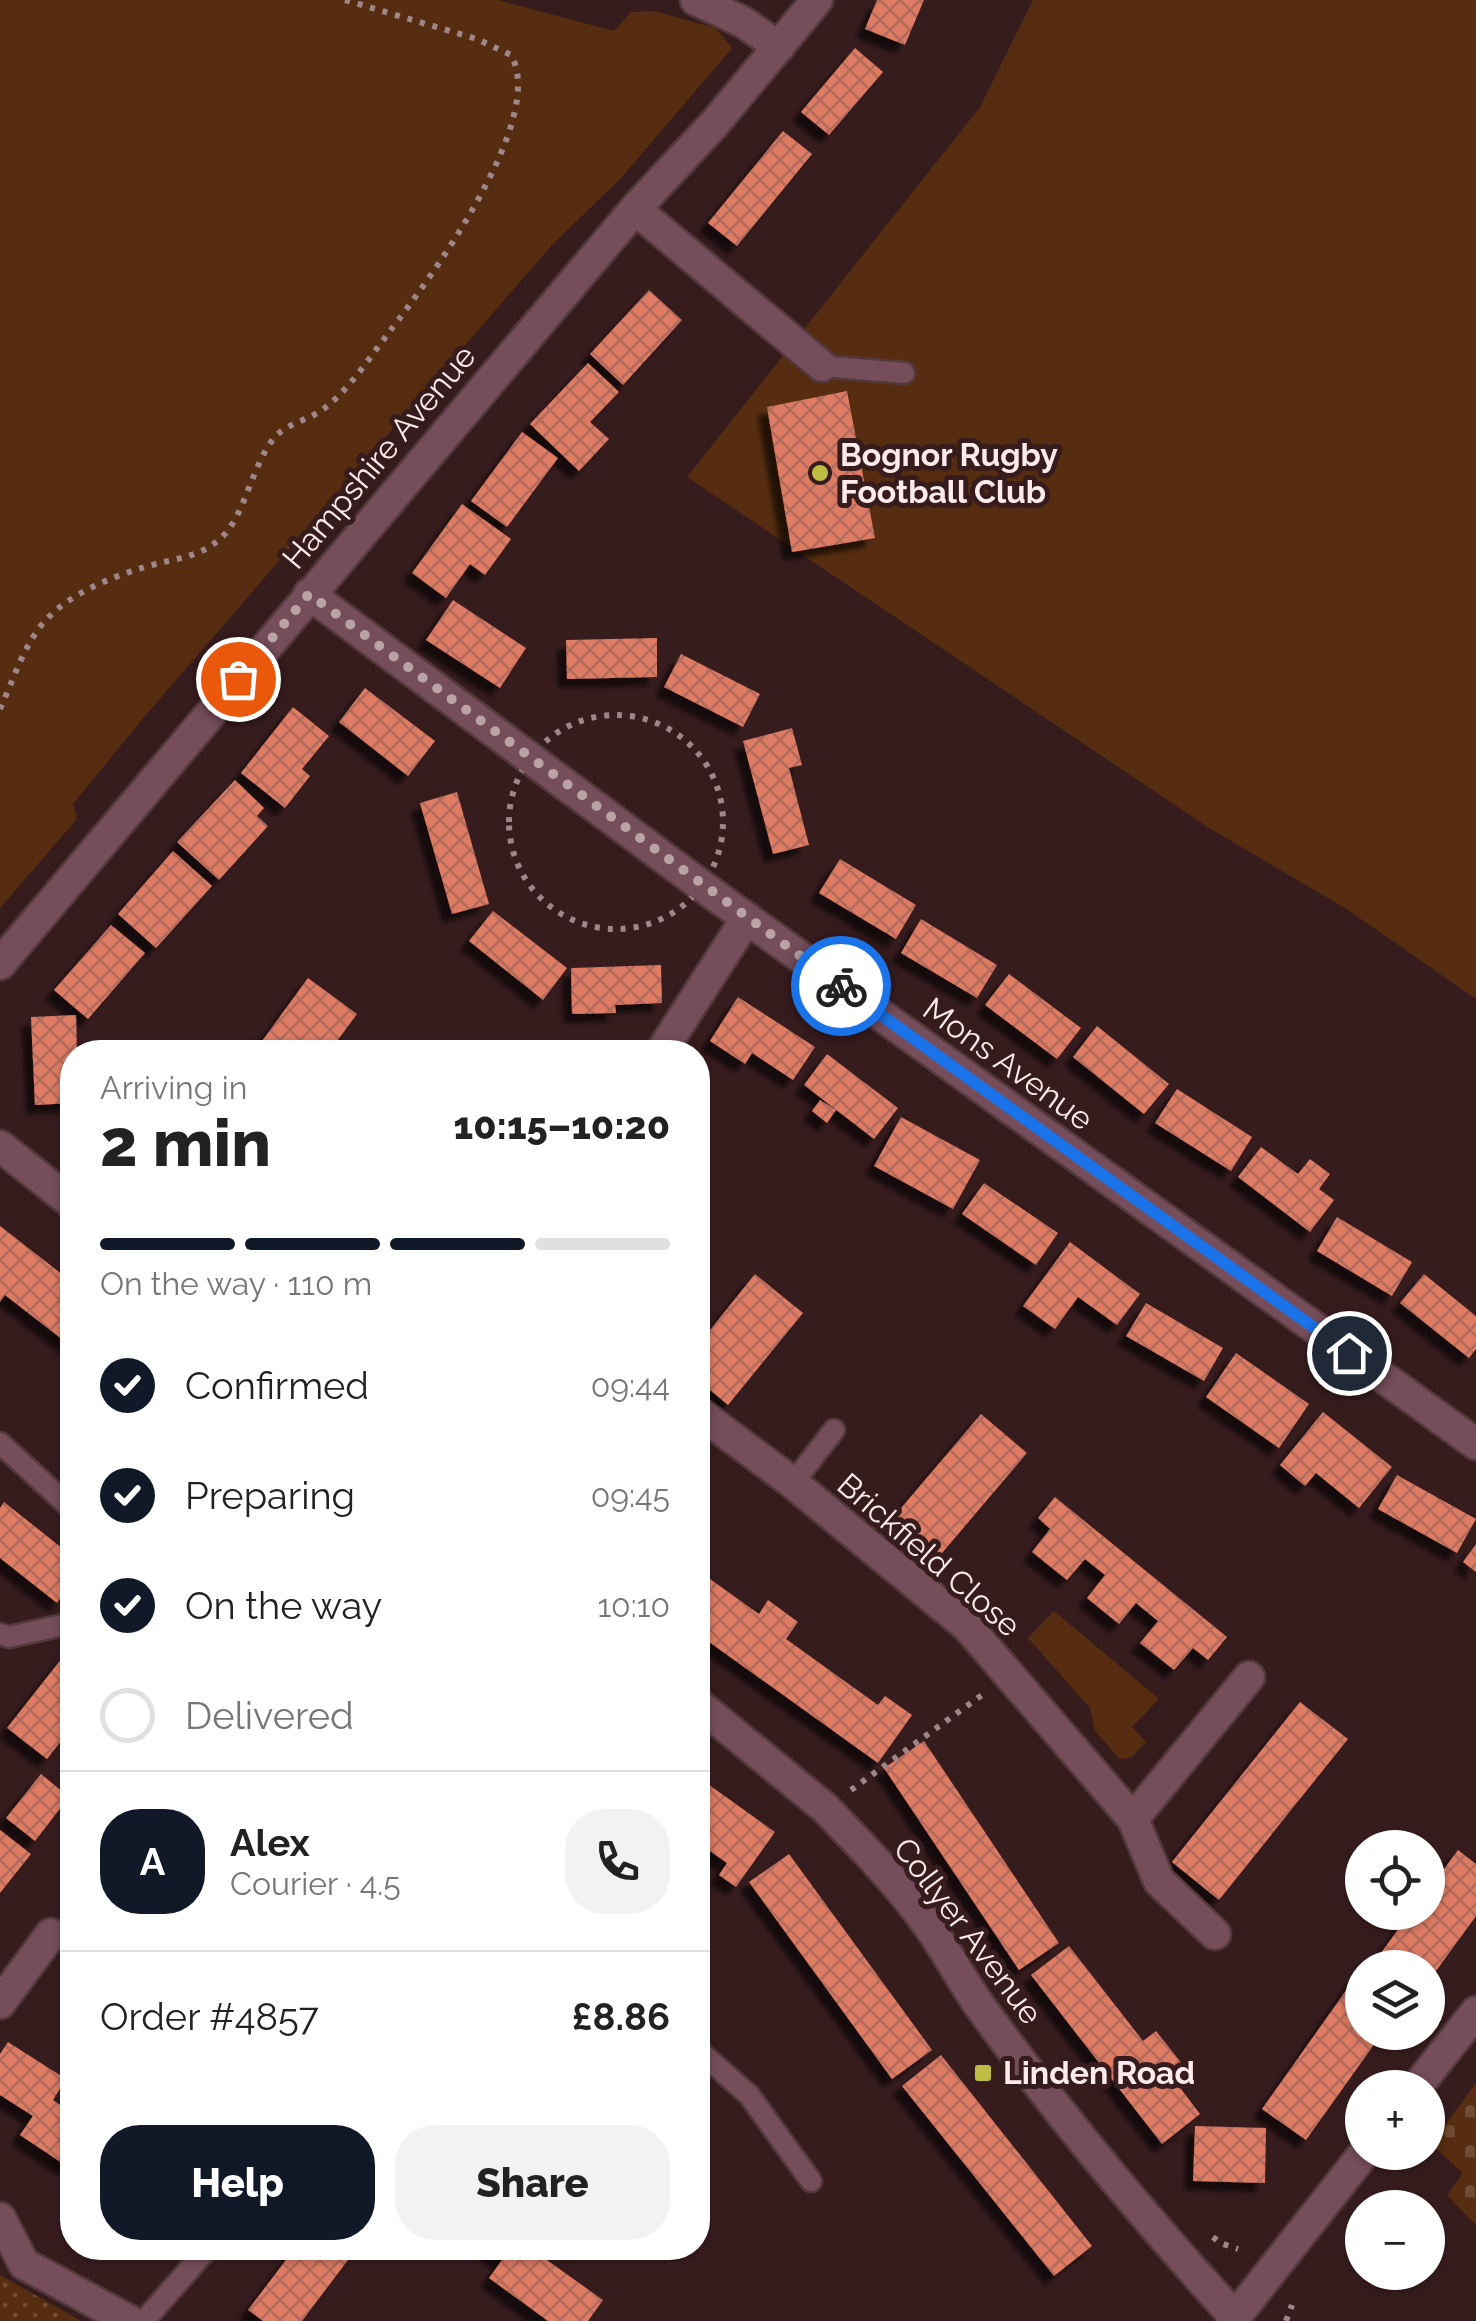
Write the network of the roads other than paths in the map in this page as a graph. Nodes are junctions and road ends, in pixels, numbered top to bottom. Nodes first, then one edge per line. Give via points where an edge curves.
1 (696, 0) edge
2 (817, 0) edge
3 (778, 46) junction
4 (635, 209) junction
5 (822, 366) joint
6 (904, 373) dead end
7 (309, 594) junction
8 (747, 918) junction
9 (0, 964) edge
10 (669, 1040) edge
11 (0, 1146) edge
12 (60, 1194) edge
13 (710, 1421) edge
14 (834, 1430) dead end
15 (0, 1444) edge
16 (1476, 1444) edge
17 (793, 1483) junction
18 (60, 1498) edge
19 (60, 1625) edge
20 (0, 1634) edge
21 (1249, 1677) dead end
22 (710, 1714) edge
23 (1134, 1818) junction
24 (51, 1934) dead end
25 (1215, 1934) dead end
26 (0, 2003) edge
27 (1476, 2012) edge
28 (710, 2061) edge
29 (1430, 2070) edge
30 (1351, 2170) edge
31 (811, 2180) dead end
32 (0, 2218) edge
33 (197, 2260) edge
34 (1236, 2320) edge
35 (130, 2321) edge
36 (144, 2321) edge

1 - 3 street
2 - 3 street, Hampshire Avenue
3 - 4 street, Hampshire Avenue
4 - 5 street
4 - 7 street, Hampshire Avenue
5 - 6 lane
7 - 8 street, Mons Avenue
7 - 9 street, Hampshire Avenue
8 - 10 street
8 - 16 street, Mons Avenue
11 - 12 street
13 - 17 street, Brickfield Close
14 - 17 lane
15 - 18 lane
17 - 23 street, Brickfield Close via 968,1627
19 - 20 lane
21 - 23 street
22 - 34 street, Collyer Avenue via 826,1808 924,1920 982,2010
23 - 25 street, Brickfield Close via 1159,1881
24 - 26 street
27 - 29 street
28 - 31 lane via 749,2095
30 - 34 street
32 - 35 street via 24,2264
33 - 36 lane

